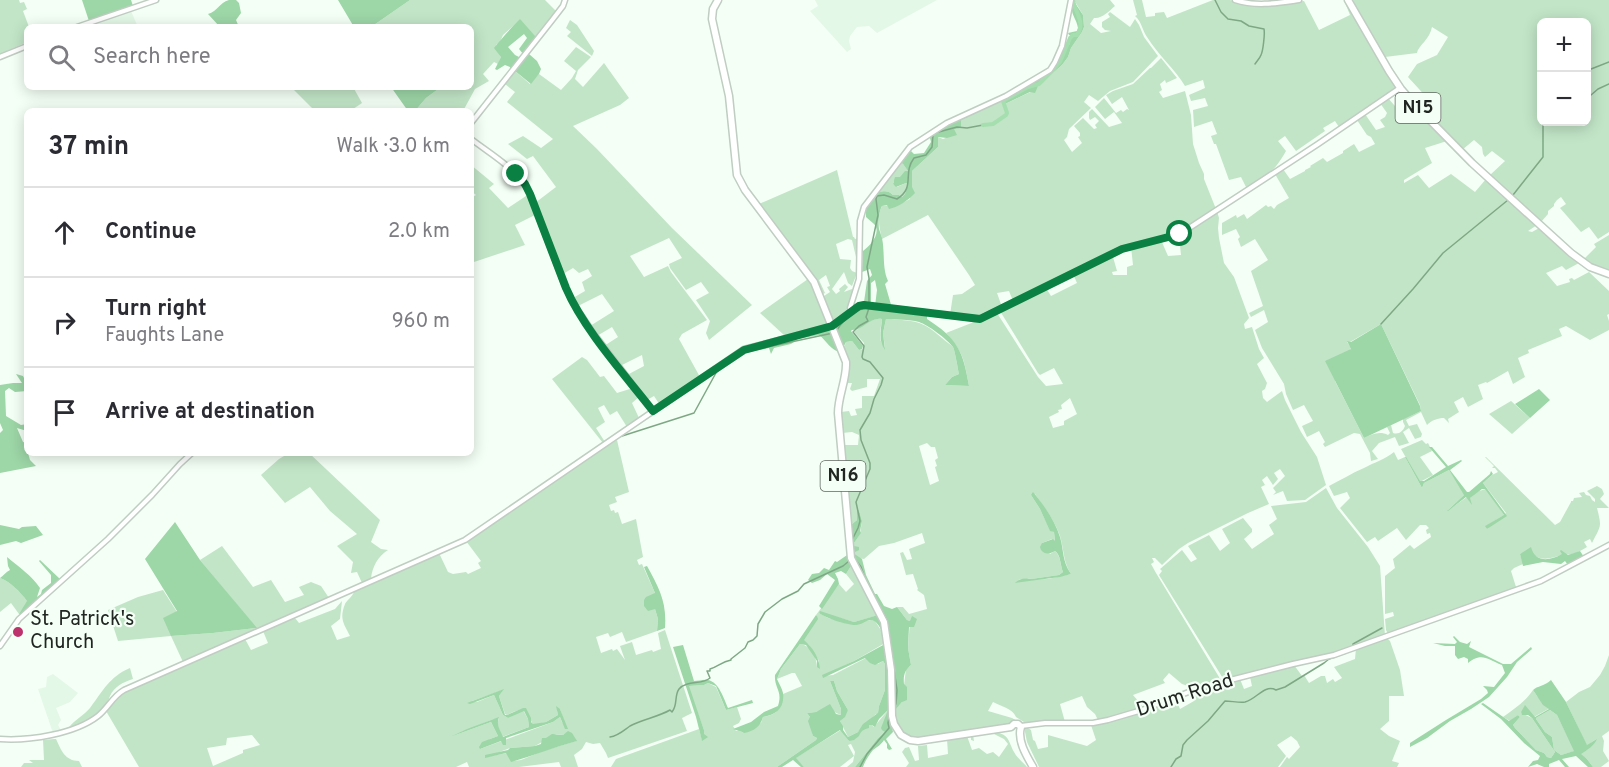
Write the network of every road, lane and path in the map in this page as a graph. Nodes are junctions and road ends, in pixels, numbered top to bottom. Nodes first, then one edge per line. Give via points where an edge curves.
1 (156, 0) edge
2 (565, 0) edge
3 (718, 0) edge
4 (1071, 0) edge
5 (1234, 0) edge
6 (1299, 0) edge
7 (1348, 0) edge
8 (87, 24) edge
9 (24, 47) edge
10 (0, 57) edge
11 (1400, 88) junction
12 (474, 119) edge
13 (474, 141) edge
14 (1609, 274) edge
15 (851, 311) junction
16 (832, 326) junction
17 (653, 411) junction
18 (189, 456) edge
19 (1609, 545) edge
20 (0, 646) edge
21 (1020, 730) junction
22 (0, 739) edge
23 (1033, 767) edge

1 - 8 street
2 - 12 street
3 - 16 highway, N16 via 712,19 729,96 738,178 813,282
4 - 15 street via 1062,46 1050,70 947,123 910,147 864,207 860,221 859,279
5 - 6 street via 1264,4
7 - 11 highway, N15
9 - 10 street
11 - 14 highway, N15 via 1510,198 1578,258
11 - 15 street via 1180,234 1122,249 986,317 977,320 873,306 859,306
13 - 17 street via 525,184 573,303
15 - 16 street
16 - 17 street via 744,350
16 - 21 highway, N16 via 846,367 838,413 849,552 884,622 894,724 899,733 914,741 1016,724
17 - 22 street via 465,540 124,690 88,722 37,737
18 - 20 street via 108,538 19,619
19 - 21 street, Drum Road via 1541,581 1346,651 1199,688 1108,720 1045,723
21 - 23 highway

